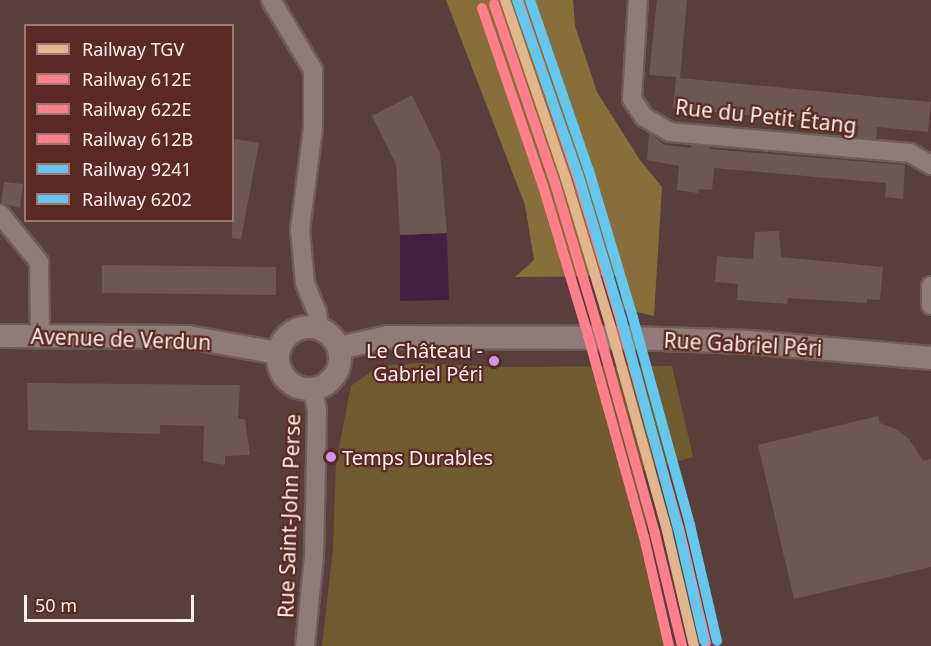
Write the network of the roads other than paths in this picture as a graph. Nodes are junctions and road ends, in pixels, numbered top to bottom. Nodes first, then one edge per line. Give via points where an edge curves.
1 (271, 0) edge
2 (639, 0) edge
3 (931, 165) edge
4 (0, 214) edge
5 (931, 286) edge
6 (931, 304) edge
7 (319, 329) junction
8 (0, 336) edge
9 (40, 336) junction
10 (339, 348) junction
11 (278, 353) junction
12 (931, 358) edge
13 (312, 388) junction
14 (305, 646) edge

1 - 7 street via 313,70 313,128 300,230 305,283 317,312
2 - 3 street, Rue du Petit Étang via 632,99 644,117 670,132 910,153
4 - 9 street via 39,262
5 - 6 street
7 - 10 street via 327,332
7 - 11 street via 307,326 288,334
8 - 9 street, Avenue de Verdun
9 - 11 street, Avenue de Verdun via 188,337
10 - 12 street, Rue Gabriel Péri via 388,338 632,338 750,342
10 - 13 street via 340,359 332,379
11 - 13 street via 283,375 301,388
13 - 14 street, Rue Saint-John Perse via 316,411 314,556

